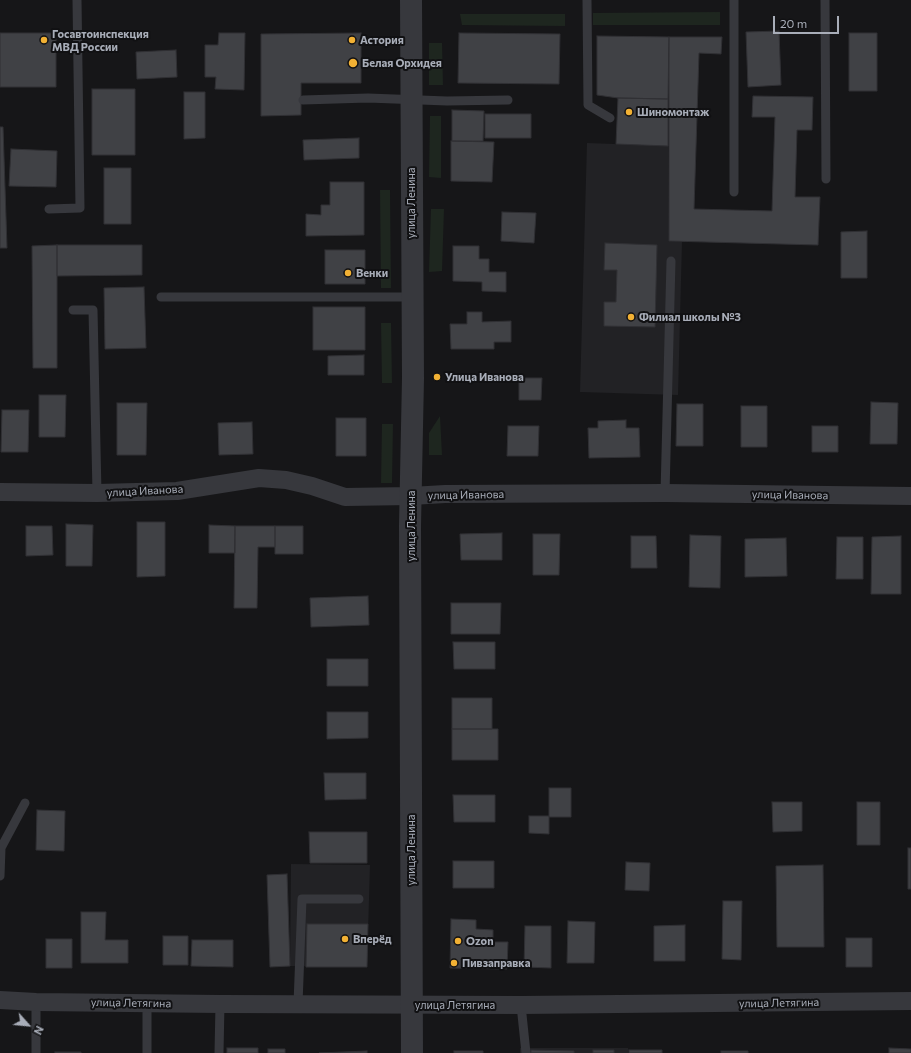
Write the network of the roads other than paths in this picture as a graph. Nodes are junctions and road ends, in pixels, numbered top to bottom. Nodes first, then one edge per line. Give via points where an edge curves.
1 (77, 0) edge
2 (411, 0) edge
3 (587, 0) edge
4 (734, 0) edge
5 (825, 0) edge
6 (304, 100) dead end
7 (411, 100) junction
8 (508, 100) dead end
9 (610, 118) dead end
10 (826, 179) dead end
11 (734, 192) dead end
12 (49, 209) dead end
13 (671, 261) dead end
14 (161, 297) dead end
15 (411, 297) junction
16 (73, 310) dead end
17 (0, 492) edge
18 (665, 493) junction
19 (97, 494) junction
20 (411, 496) junction
21 (911, 496) edge
22 (25, 803) dead end
23 (0, 876) edge
24 (359, 899) dead end
25 (0, 1000) edge
26 (911, 1001) edge
27 (36, 1002) junction
28 (147, 1003) junction
29 (220, 1004) junction
30 (298, 1004) junction
31 (411, 1005) junction
32 (522, 1005) junction
33 (36, 1053) edge
34 (148, 1053) edge
35 (219, 1053) edge
36 (412, 1053) edge
37 (526, 1053) edge

1 - 12 lane via 80,208
2 - 7 street, улица Ленина
3 - 9 lane via 588,105
4 - 11 lane
5 - 10 lane
6 - 7 lane
7 - 8 lane
7 - 15 street, улица Ленина
13 - 18 lane
14 - 15 lane
15 - 20 street, улица Ленина
16 - 19 lane via 93,310
17 - 19 street, улица Иванова
18 - 20 street, улица Иванова
18 - 21 street, улица Иванова
19 - 20 street, улица Иванова via 177,491 259,478 286,480 346,497
20 - 31 street, улица Ленина
22 - 23 lane via 1,848
24 - 30 lane via 302,899
25 - 27 street, улица Летягина
26 - 32 street, улица Летягина
27 - 28 street, улица Летягина
27 - 33 lane
28 - 29 street, улица Летягина
28 - 34 lane
29 - 30 street, улица Летягина
29 - 35 lane
30 - 31 street, улица Летягина
31 - 32 street, улица Летягина
31 - 36 street, улица Ленина
32 - 37 lane

